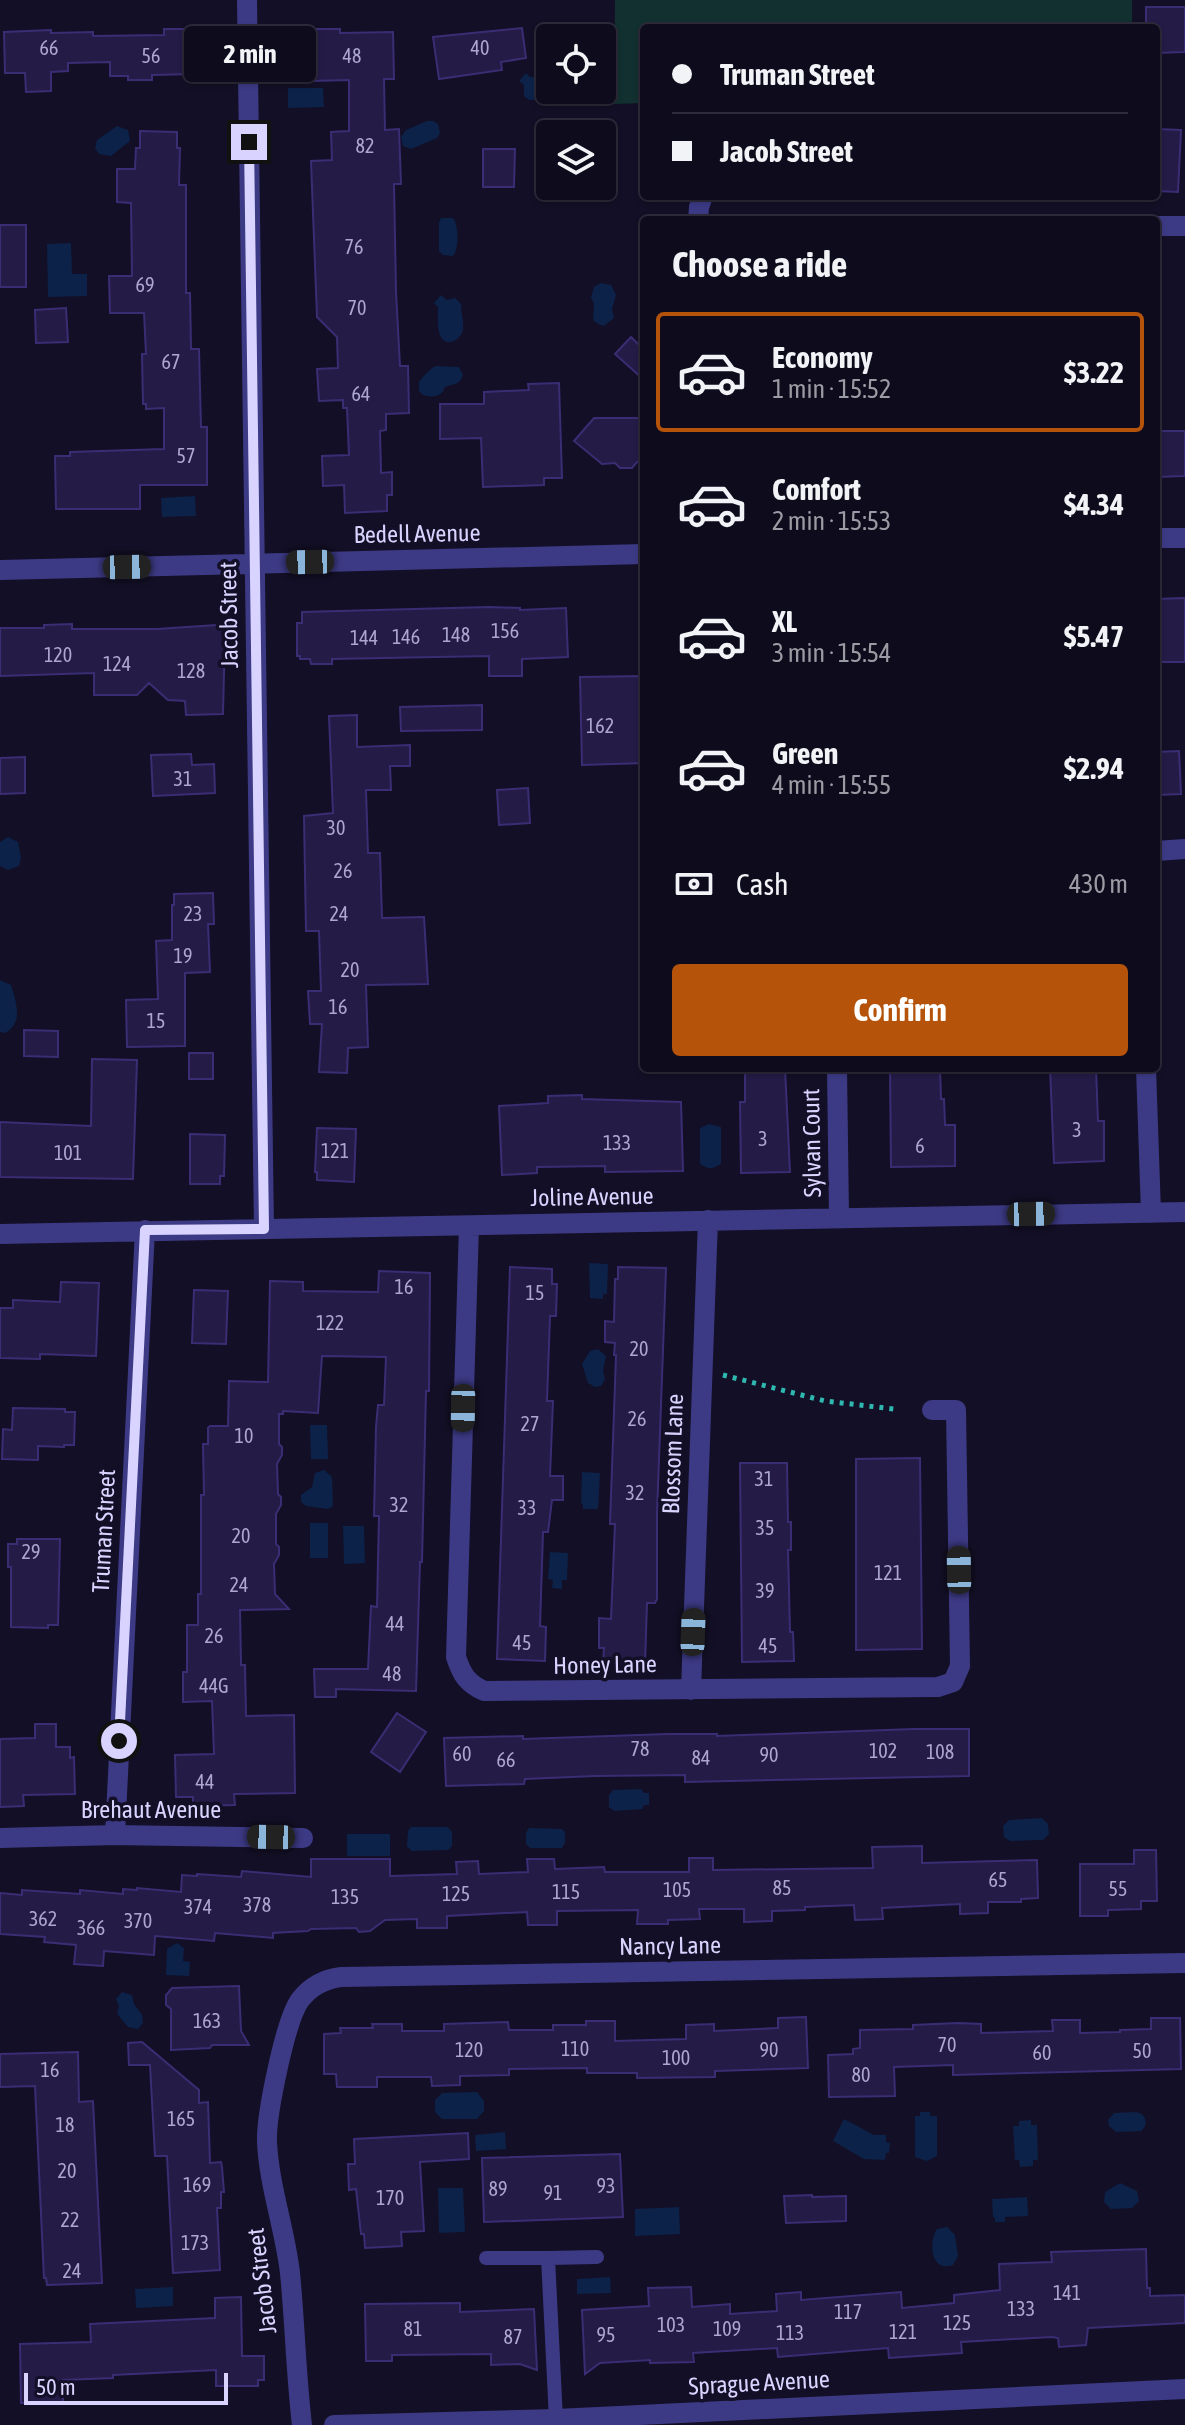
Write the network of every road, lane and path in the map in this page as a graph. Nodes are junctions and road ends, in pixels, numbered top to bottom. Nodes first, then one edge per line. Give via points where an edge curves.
1 (247, 0) edge
2 (1160, 226) edge
3 (1185, 226) edge
4 (1160, 538) edge
5 (1185, 538) edge
6 (640, 554) edge
7 (255, 563) junction
8 (0, 570) edge
9 (1185, 849) edge
10 (1160, 851) edge
11 (837, 1072) edge
12 (1146, 1072) edge
13 (1185, 1212) edge
14 (1151, 1213) junction
15 (839, 1217) junction
16 (708, 1220) junction
17 (469, 1226) junction
18 (264, 1229) junction
19 (145, 1230) junction
20 (0, 1234) edge
21 (720, 1374) dead end
22 (894, 1409) dead end
23 (932, 1410) dead end
24 (691, 1690) junction
25 (115, 1835) junction
26 (0, 1838) edge
27 (303, 1838) dead end
28 (1185, 1963) edge
29 (267, 2132) joint
30 (597, 2257) dead end
31 (486, 2258) dead end
32 (548, 2258) junction
33 (1185, 2389) edge
34 (556, 2419) junction
35 (302, 2425) edge
36 (334, 2425) edge

1 - 7 street, Jacob Street
2 - 3 street
4 - 5 street
6 - 7 street, Bedell Avenue
7 - 8 street, Bedell Avenue
7 - 18 street, Jacob Street
9 - 10 street
11 - 15 street, Sylvan Court
12 - 14 street
13 - 14 street, Joline Avenue
14 - 15 street, Joline Avenue
15 - 16 street, Joline Avenue
16 - 17 street, Joline Avenue
16 - 24 street, Blossom Lane
17 - 18 street, Joline Avenue
17 - 24 street, Honey Lane via 456,1657 461,1672 469,1684 484,1691
18 - 19 street, Joline Avenue
19 - 20 street, Joline Avenue
19 - 25 street, Truman Street
21 - 22 path via 825,1401
23 - 24 street, Honey Lane via 956,1410 960,1666 953,1682 938,1687
25 - 26 street, Brehaut Avenue
25 - 27 street, Brehaut Avenue
28 - 29 street, Nancy Lane via 331,1978 300,2000 290,2021
29 - 35 street, Jacob Street via 290,2272
30 - 32 lane
31 - 32 lane
32 - 34 lane
33 - 34 street, Sprague Avenue
34 - 36 street, Sprague Avenue

